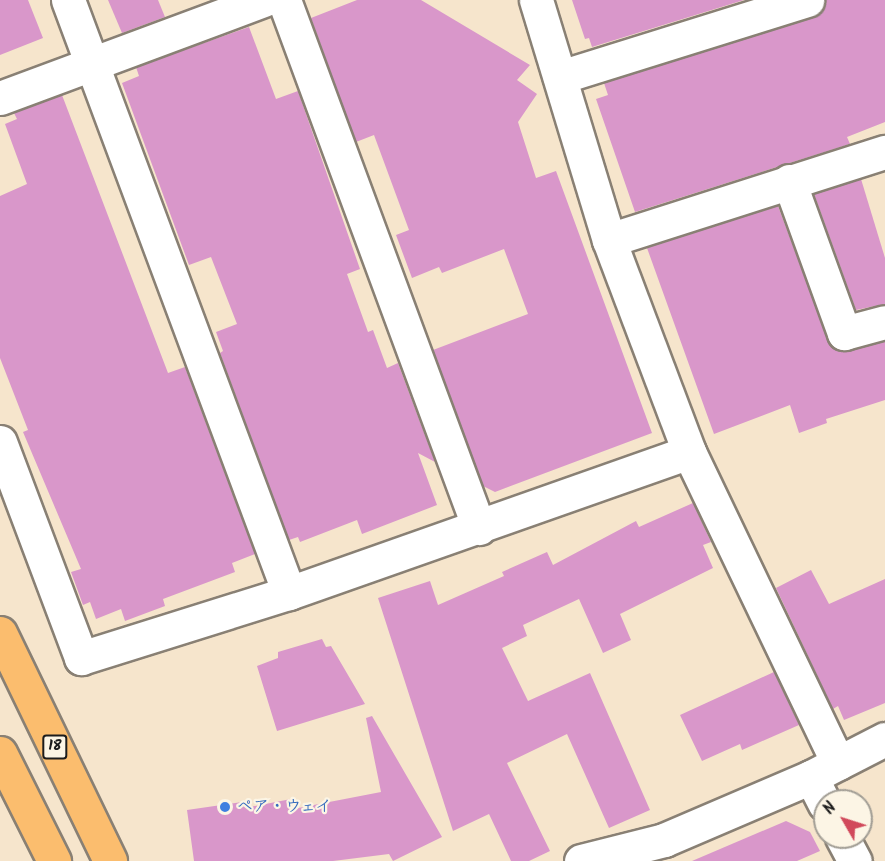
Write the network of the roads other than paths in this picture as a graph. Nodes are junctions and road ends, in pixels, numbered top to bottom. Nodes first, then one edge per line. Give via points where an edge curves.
1 (68, 0) edge
2 (263, 0) edge
3 (284, 0) edge
4 (536, 0) edge
5 (807, 0) edge
6 (92, 64) junction
7 (560, 77) junction
8 (0, 98) edge
9 (885, 152) edge
10 (789, 181) junction
11 (609, 240) junction
12 (885, 321) edge
13 (0, 442) edge
14 (689, 452) junction
15 (478, 528) junction
16 (289, 593) junction
17 (0, 633) edge
18 (885, 739) edge
19 (0, 753) edge
20 (824, 781) edge
21 (595, 859) edge
22 (54, 861) edge
23 (110, 861) edge

1 - 6 street
2 - 6 street
3 - 15 street
4 - 7 street
5 - 7 street
6 - 8 street
6 - 16 street
7 - 11 street
9 - 10 street
10 - 11 street
10 - 12 street via 844,333
11 - 14 street
13 - 16 street via 81,658
14 - 15 street
14 - 20 street
15 - 16 street
17 - 23 main road, 18
18 - 20 street
19 - 22 main road
20 - 21 street via 664,840

